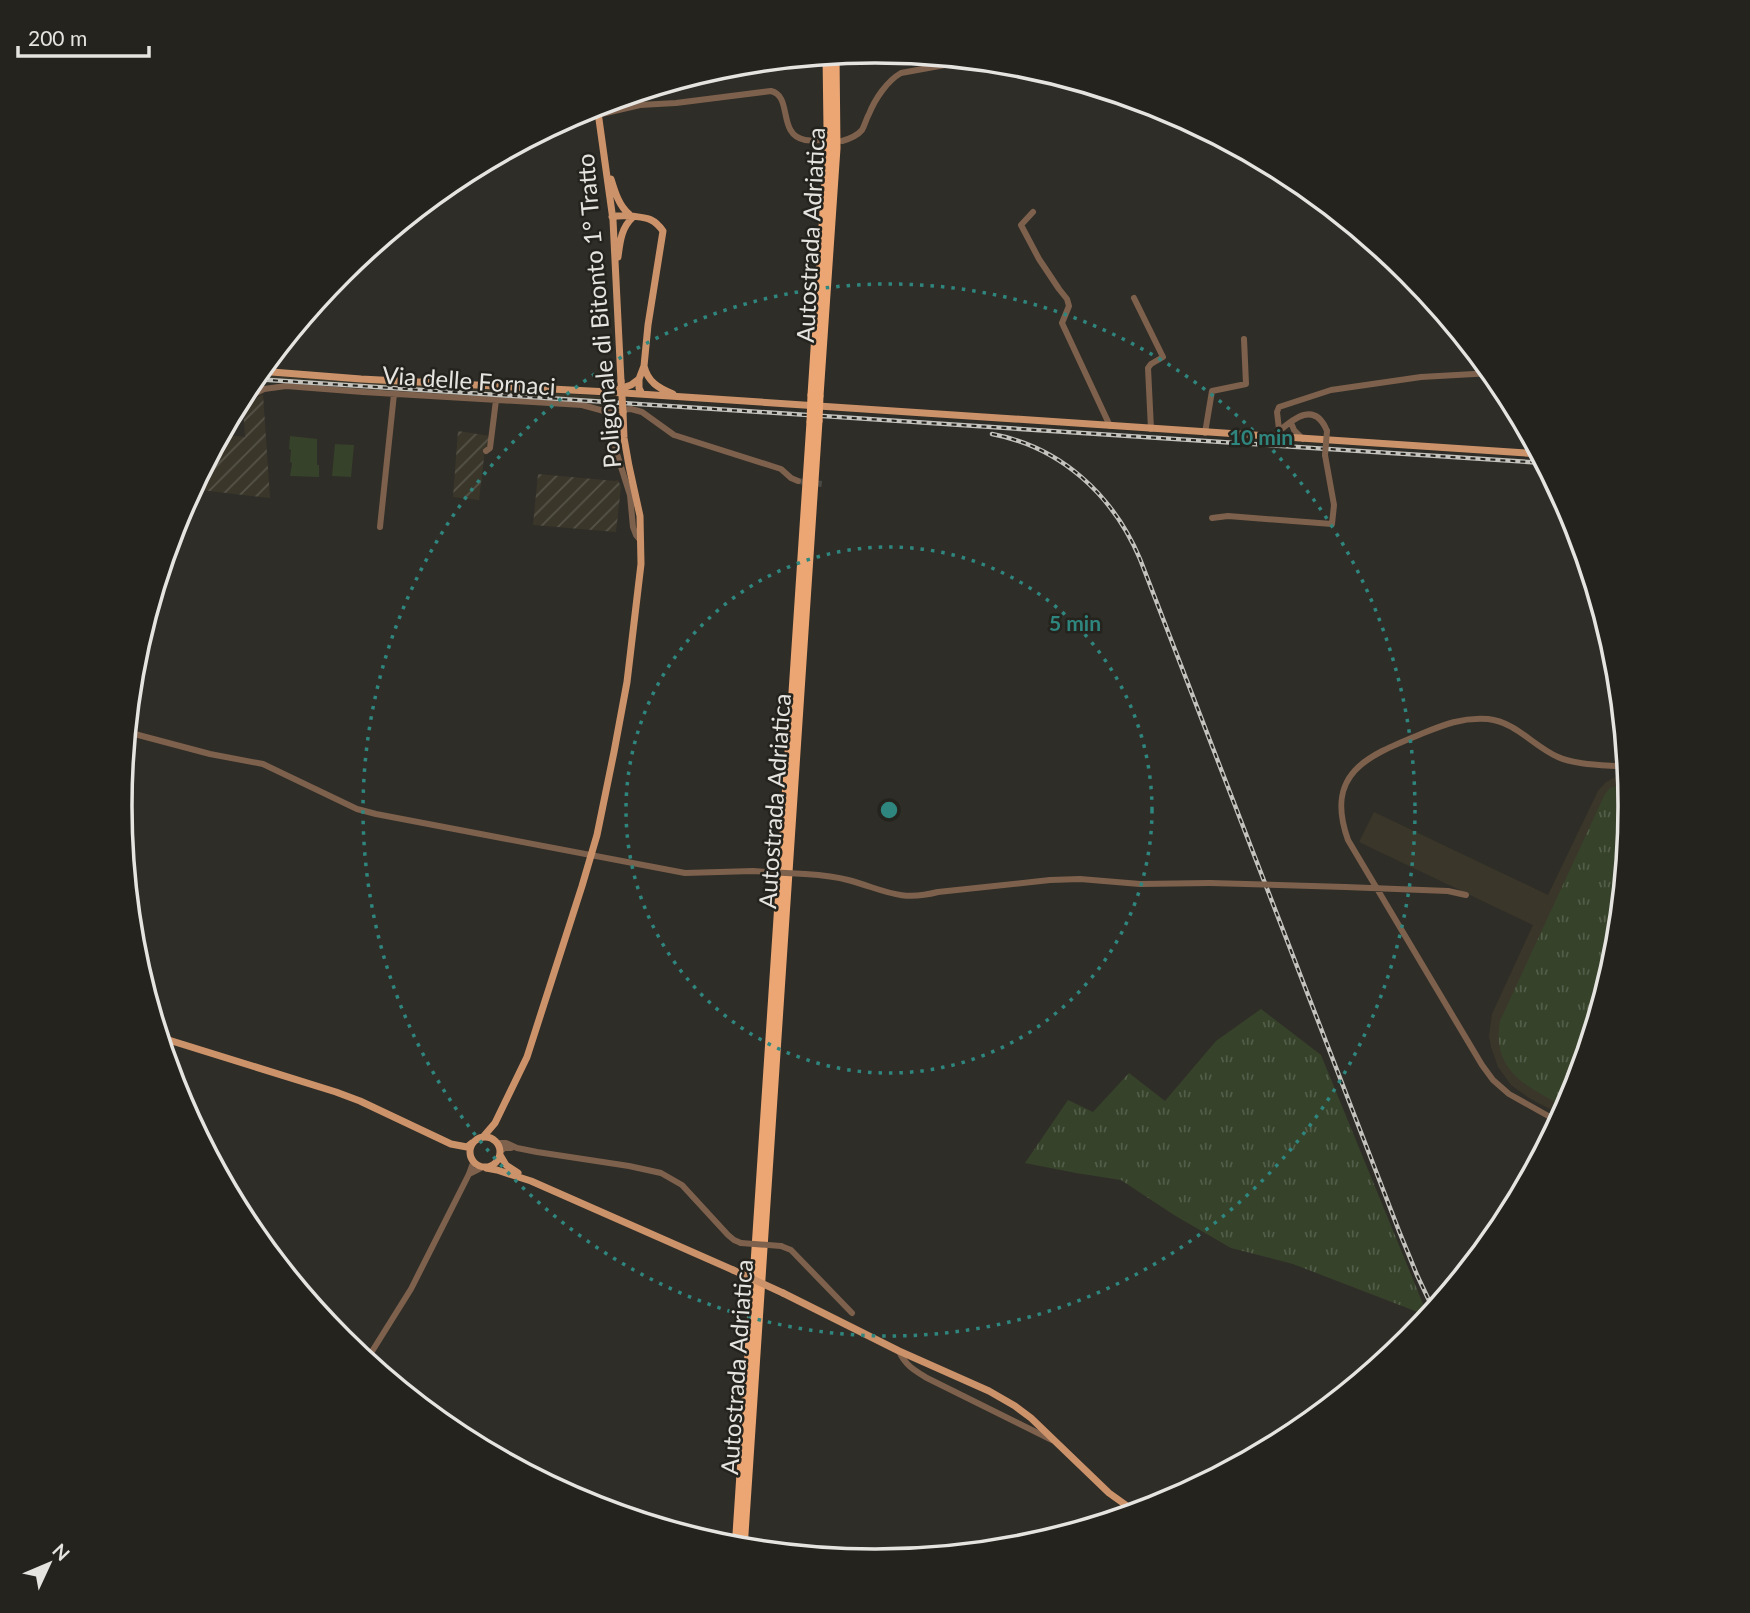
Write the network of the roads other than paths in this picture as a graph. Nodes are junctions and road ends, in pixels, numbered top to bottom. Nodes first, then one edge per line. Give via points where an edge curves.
1 (827, 65) edge
2 (835, 65) edge
3 (938, 66) edge
4 (609, 113) edge
5 (599, 116) edge
6 (823, 141) dead end
7 (842, 141) dead end
8 (606, 165) junction
9 (1033, 212) dead end
10 (612, 217) junction
11 (633, 217) junction
12 (616, 275) junction
13 (1134, 298) dead end
14 (1244, 339) dead end
15 (272, 372) edge
16 (1479, 374) edge
17 (643, 377) junction
18 (258, 391) edge
19 (609, 392) junction
20 (394, 394) junction
21 (642, 394) junction
22 (816, 396) junction
23 (680, 397) junction
24 (496, 400) junction
25 (604, 411) junction
26 (1278, 421) junction
27 (814, 422) junction
28 (1292, 422) junction
29 (1110, 426) junction
30 (1151, 429) junction
31 (1205, 433) junction
32 (1279, 435) junction
33 (1303, 439) junction
34 (486, 451) dead end
35 (1529, 453) edge
36 (798, 481) tunnel mouth
37 (1212, 518) dead end
38 (380, 527) dead end
39 (641, 541) junction
40 (135, 734) edge
41 (1617, 766) edge
42 (590, 855) junction
43 (1377, 890) junction
44 (1466, 895) dead end
45 (170, 1040) edge
46 (1550, 1117) edge
47 (495, 1123) junction
48 (483, 1137) junction
49 (495, 1141) junction
50 (472, 1143) junction
51 (451, 1144) junction
52 (517, 1148) junction
53 (500, 1153) junction
54 (472, 1161) junction
55 (484, 1168) junction
56 (469, 1174) junction
57 (531, 1181) junction
58 (852, 1313) dead end
59 (899, 1351) junction
60 (371, 1352) edge
61 (1054, 1441) junction
62 (1127, 1506) edge
63 (737, 1537) edge
64 (744, 1538) edge

1 - 22 highway, Autostrada Adriatica
2 - 22 highway, Autostrada Adriatica via 835,148
3 - 7 street via 895,76 861,131
4 - 6 street via 771,91 780,97 793,134
5 - 8 main road, Poligonale di Bitonto 1° Tratto
8 - 10 main road, Poligonale di Bitonto 1° Tratto
8 - 11 main road via 617,198
9 - 29 street via 1021,225 1067,299 1062,323
10 - 11 main road
10 - 12 main road, Poligonale di Bitonto 1° Tratto
11 - 12 main road via 621,237
11 - 17 main road via 649,219 663,232
12 - 39 main road, Poligonale di Bitonto 1° Tratto, bridge via 624,438
13 - 30 street via 1163,357 1148,368
14 - 31 street via 1246,384 1212,391
15 - 19 main road
16 - 26 street via 1331,390 1279,407
17 - 19 main road
17 - 21 main road
17 - 23 main road
18 - 20 street, Via delle Fornaci via 275,386
19 - 21 main road
20 - 24 street, Via delle Fornaci
20 - 38 street
21 - 23 main road
22 - 27 highway, Autostrada Adriatica, bridge
23 - 29 main road
24 - 25 street, Via delle Fornaci via 582,405
24 - 34 street
25 - 36 street, Via delle Fornaci via 642,412 674,435 781,470
25 - 39 street via 610,415 633,527
26 - 28 street
26 - 32 street
27 - 63 highway, Autostrada Adriatica
27 - 64 highway, Autostrada Adriatica
28 - 32 street
28 - 33 street
28 - 37 street, bridge via 1306,414 1324,425 1334,505 1332,524
29 - 30 main road
30 - 31 main road
31 - 32 main road
32 - 33 main road
33 - 35 main road
39 - 42 main road, Poligonale di Bitonto 1° Tratto via 627,682
40 - 42 street via 263,764 357,809
41 - 43 street via 1559,758 1510,726 1489,719 1459,720 1385,749 1357,767 1341,797 1340,811 1348,841
42 - 43 street, bridge via 685,873 827,876 901,896 1060,879
42 - 47 main road, Poligonale di Bitonto 1° Tratto via 527,1057
43 - 44 street
43 - 46 street via 1487,1072 1509,1094
45 - 51 main road via 336,1092
47 - 48 main road
47 - 49 main road
48 - 49 main road
48 - 50 main road
49 - 52 street
49 - 53 main road
50 - 51 main road via 467,1147
50 - 54 main road
51 - 54 main road
52 - 53 street
52 - 58 street, bridge via 661,1173 682,1185 734,1240 791,1250
53 - 55 main road via 495,1164
53 - 57 main road via 506,1165
54 - 55 main road
54 - 56 street
55 - 56 street
55 - 57 main road
56 - 60 street via 411,1289
57 - 59 main road, bridge via 783,1293
59 - 61 main road via 998,1396 1031,1418
59 - 61 street via 908,1366 927,1378
61 - 62 main road

